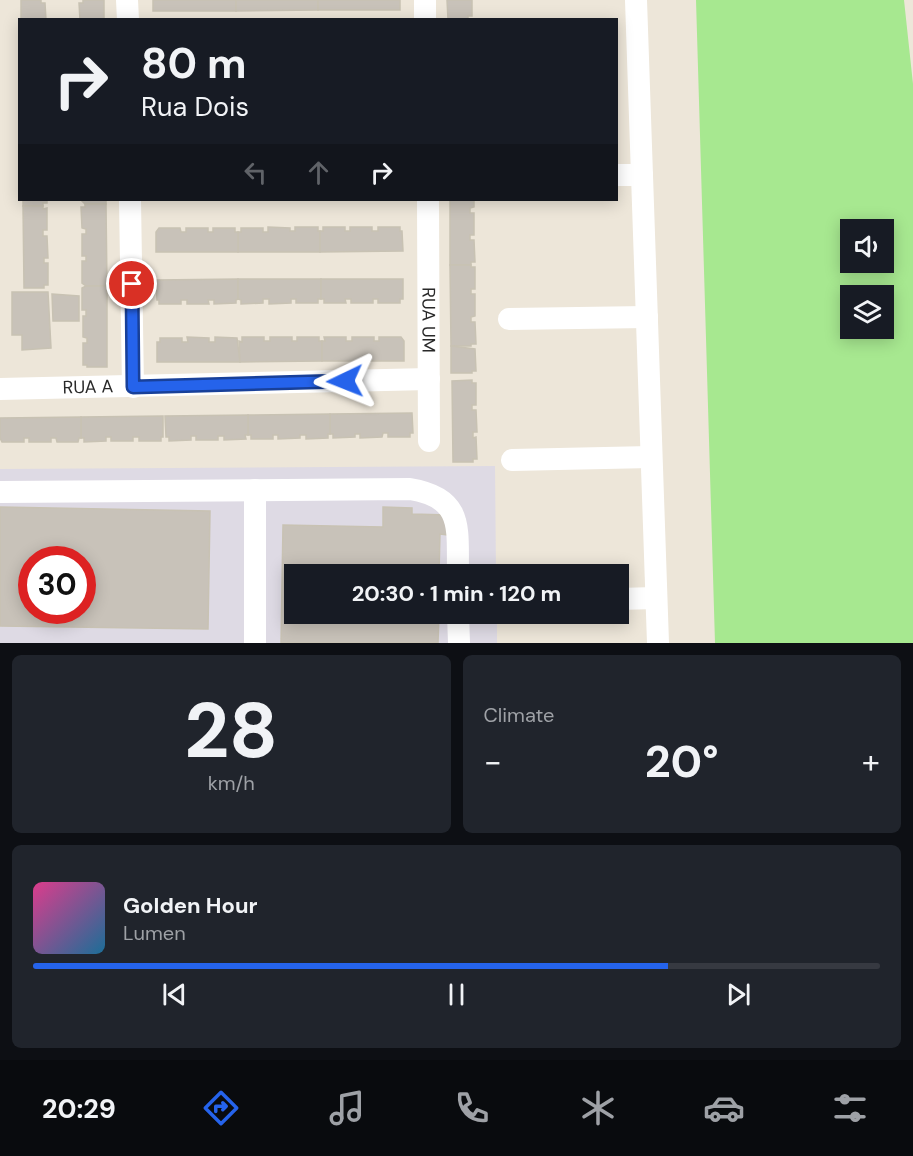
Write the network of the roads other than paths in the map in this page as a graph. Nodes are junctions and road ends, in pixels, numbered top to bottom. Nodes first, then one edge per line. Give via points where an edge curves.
1 (127, 0) edge
2 (425, 0) edge
3 (636, 0) edge
4 (128, 18) edge
5 (425, 18) edge
6 (627, 35) edge
7 (618, 175) edge
8 (642, 175) junction
9 (130, 201) edge
10 (428, 201) edge
11 (646, 317) junction
12 (509, 319) dead end
13 (0, 378) edge
14 (429, 379) junction
15 (133, 387) junction
16 (0, 389) edge
17 (429, 441) dead end
18 (651, 457) junction
19 (512, 460) dead end
20 (255, 490) junction
21 (0, 492) edge
22 (457, 564) edge
23 (656, 598) junction
24 (629, 599) edge
25 (458, 624) edge
26 (255, 643) edge
27 (459, 643) edge
28 (658, 643) edge

1 - 4 street
2 - 5 street
3 - 6 street
6 - 8 street
7 - 8 street
8 - 11 street
9 - 15 street
10 - 14 street, RUA UM
11 - 12 street
11 - 18 street
13 - 16 street
14 - 15 street, RUA A
14 - 17 street, RUA UM
15 - 16 street, RUA A
18 - 19 street
18 - 23 street
20 - 21 street
20 - 22 street via 424,491 445,501 455,516
20 - 26 street
23 - 24 street
23 - 28 street
25 - 27 street

